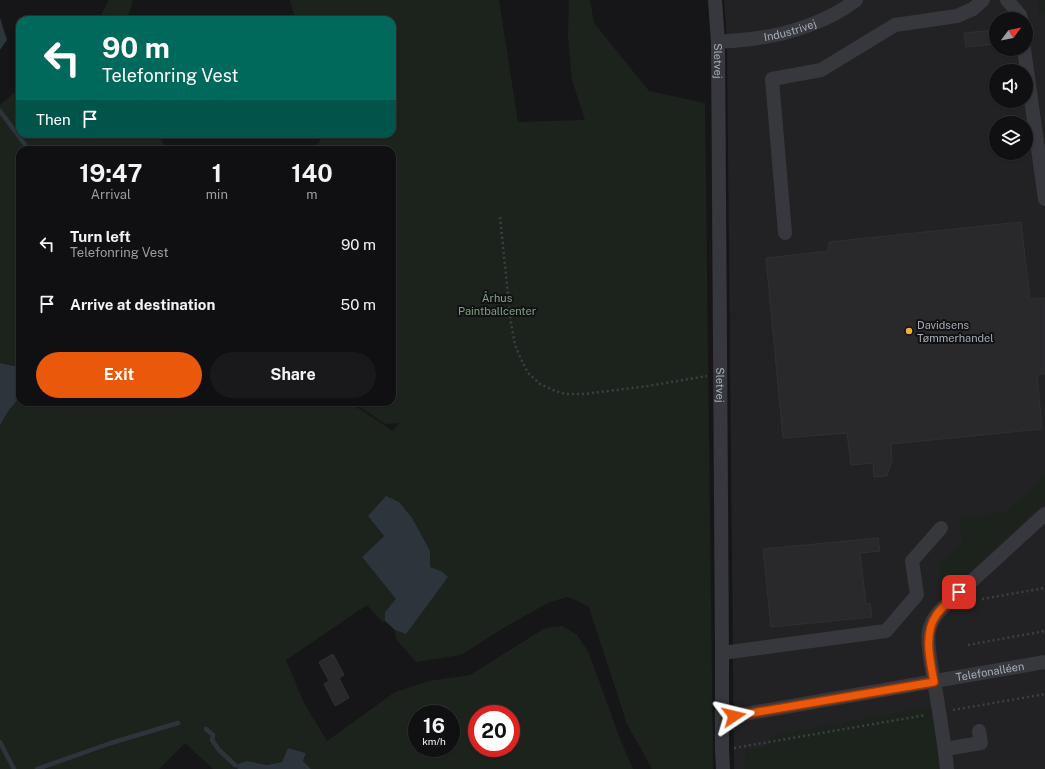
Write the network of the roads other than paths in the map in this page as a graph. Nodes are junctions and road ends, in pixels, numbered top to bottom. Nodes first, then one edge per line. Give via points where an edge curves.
1 (714, 0) edge
2 (856, 0) edge
3 (982, 0) edge
4 (1007, 0) edge
5 (1017, 12) edge
6 (718, 42) junction
7 (1025, 56) edge
8 (1045, 199) edge
9 (785, 233) dead end
10 (1045, 514) edge
11 (941, 528) dead end
12 (722, 653) junction
13 (1045, 662) edge
14 (934, 682) junction
15 (722, 718) junction
16 (983, 741) dead end
17 (945, 749) junction
18 (723, 769) edge
19 (948, 769) edge

1 - 6 street, Sletvej
2 - 6 street, Industrivej via 848,7 821,20 788,32
3 - 9 street via 972,9 957,16 896,25 821,70 772,79
4 - 5 street
6 - 12 street, Sletvej
7 - 8 street
10 - 14 street via 938,612 932,621 928,640
11 - 12 street via 912,561 917,595 886,631
12 - 15 street, Sletvej
13 - 14 street, Telefonalléen
14 - 15 street, Telefonalléen
14 - 17 street
15 - 18 street, Sletvej
16 - 17 street
17 - 19 street

